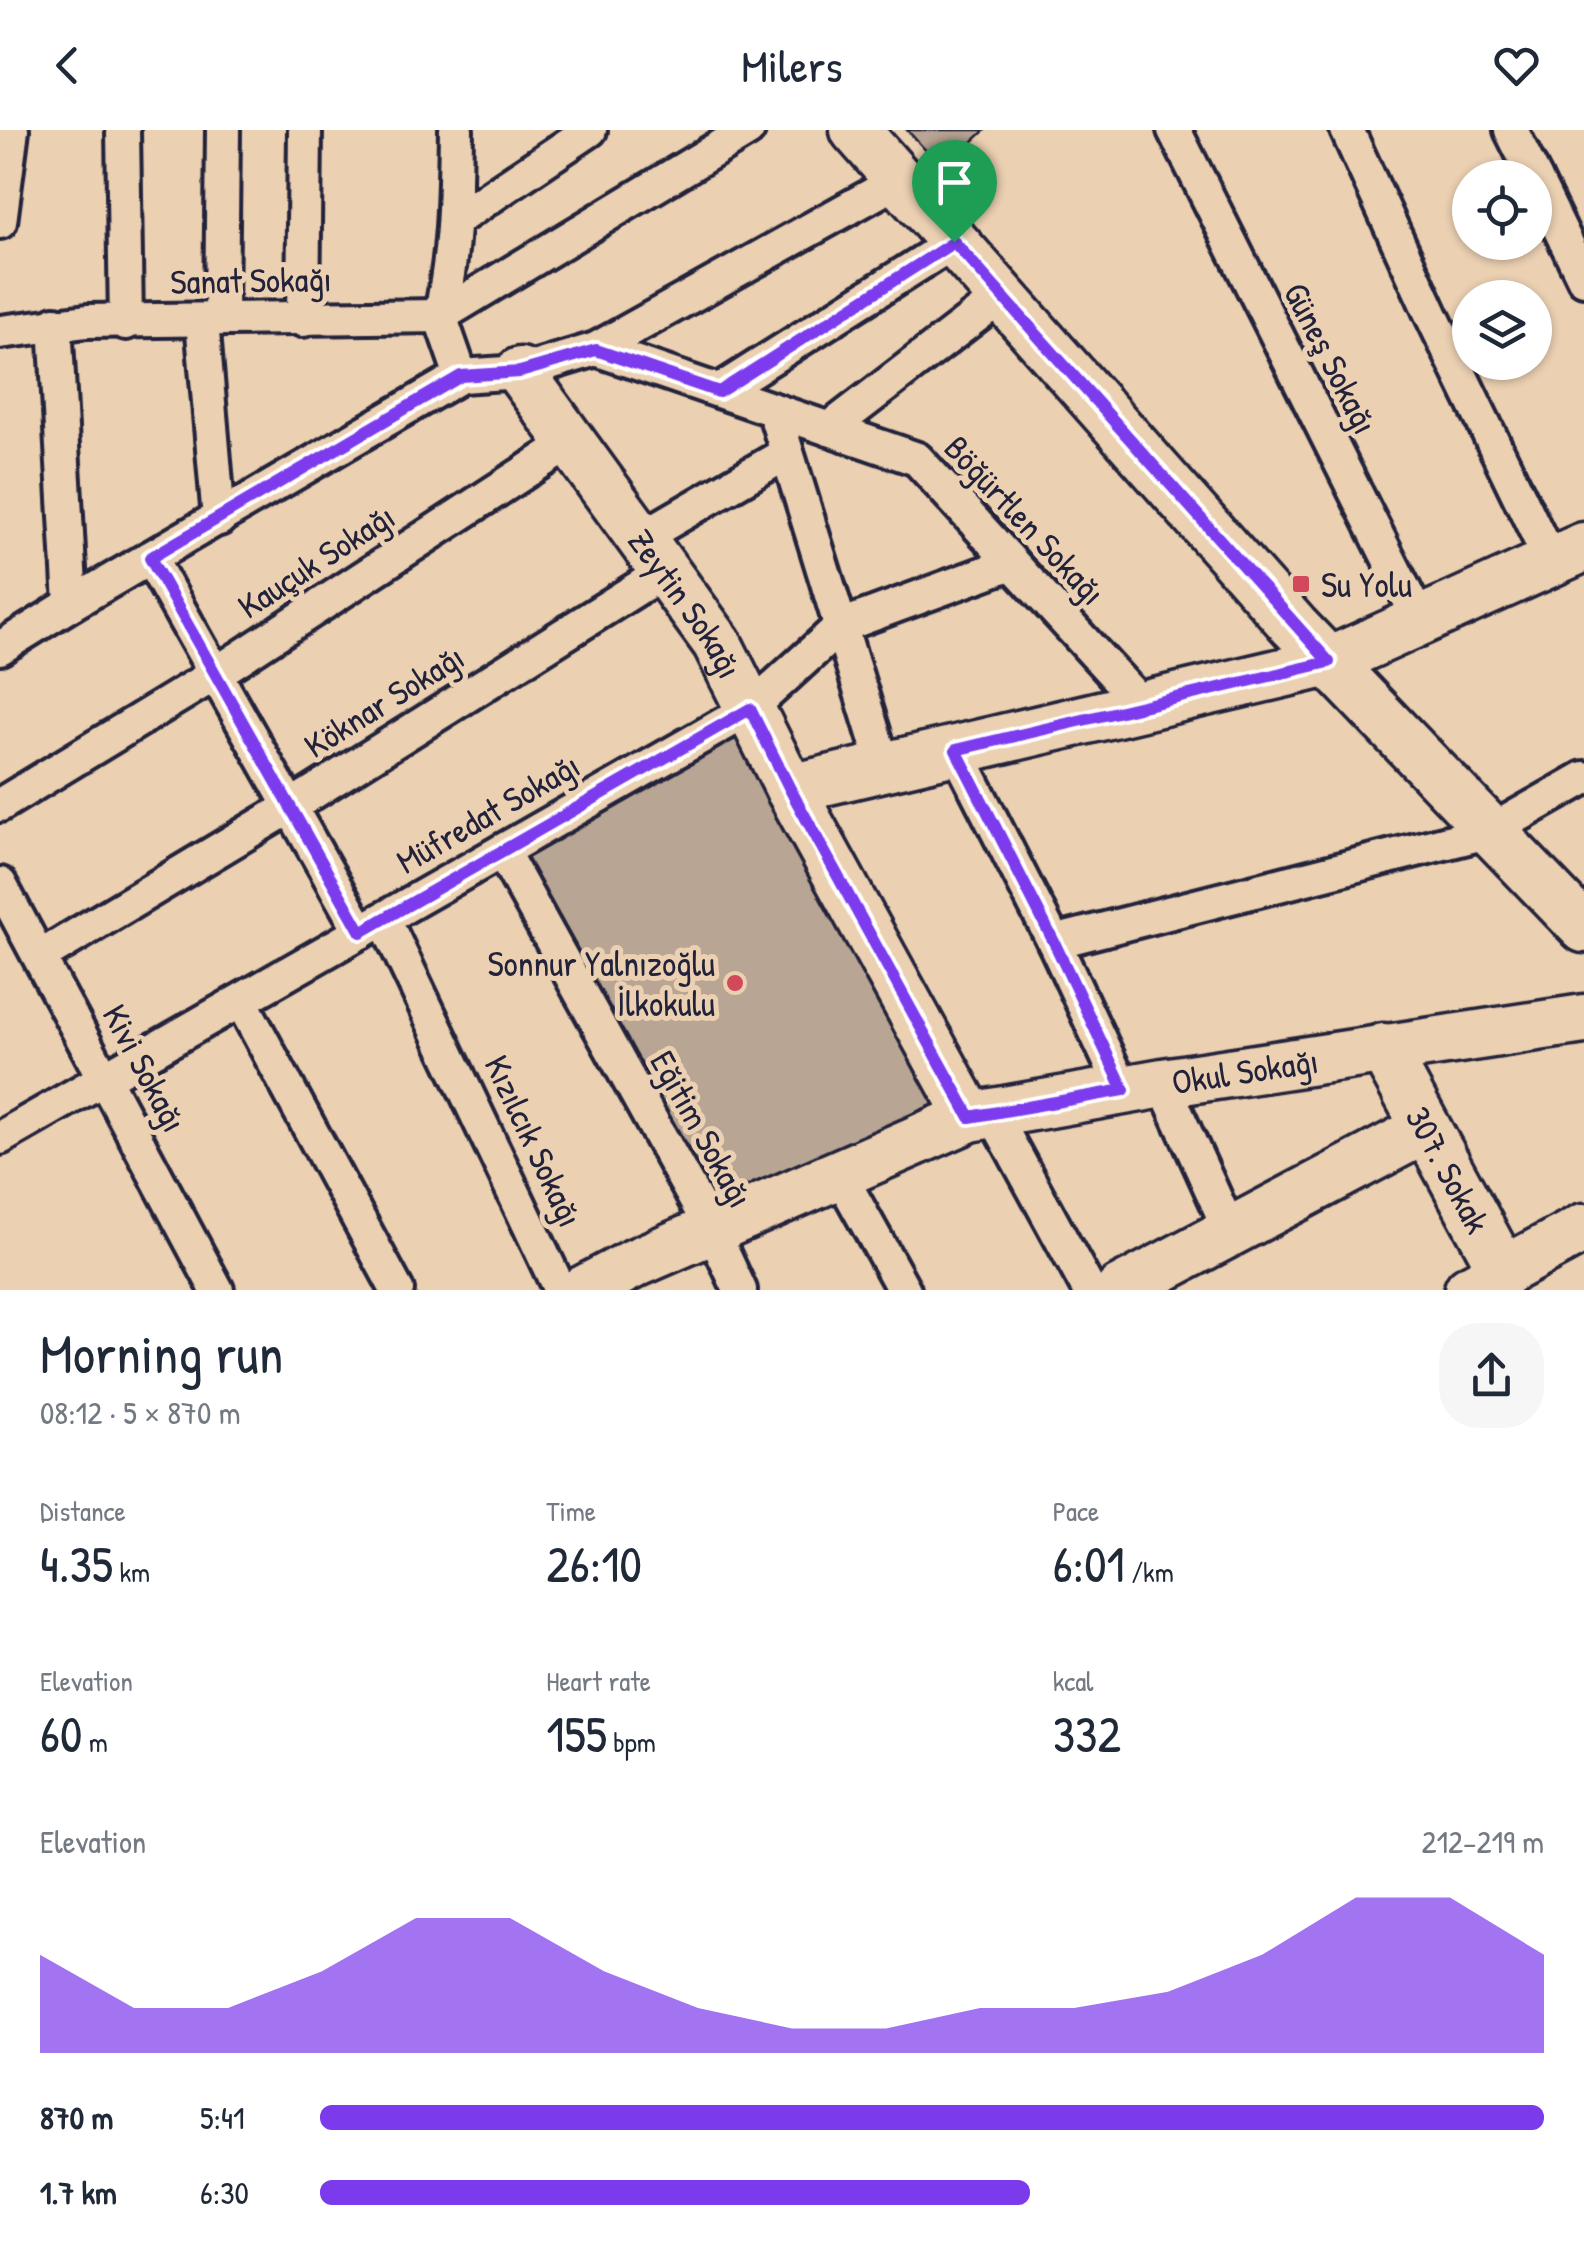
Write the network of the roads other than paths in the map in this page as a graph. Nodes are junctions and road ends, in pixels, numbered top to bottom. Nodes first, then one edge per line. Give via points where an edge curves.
1 (12, 130) edge
2 (123, 130) edge
3 (223, 130) edge
4 (306, 130) edge
5 (456, 130) edge
6 (590, 130) edge
7 (748, 130) edge
8 (855, 130) edge
9 (1174, 130) edge
10 (1346, 130) edge
11 (1511, 130) edge
12 (1526, 160) edge
13 (899, 180) junction
14 (1552, 213) edge
15 (454, 220) junction
16 (0, 222) edge
17 (954, 242) junction
18 (1584, 279) edge
19 (1002, 296) junction
20 (440, 316) junction
21 (212, 319) junction
22 (303, 320) junction
23 (55, 323) junction
24 (126, 323) junction
25 (0, 332) edge
26 (596, 350) junction
27 (520, 372) junction
28 (461, 376) junction
29 (719, 392) junction
30 (774, 410) junction
31 (829, 428) junction
32 (572, 442) junction
33 (788, 453) junction
34 (219, 519) junction
35 (653, 554) junction
36 (1568, 555) edge
37 (150, 558) junction
38 (1012, 563) junction
39 (71, 604) junction
40 (1420, 621) junction
41 (840, 626) junction
42 (0, 648) edge
43 (1329, 662) junction
44 (215, 674) junction
45 (1142, 706) junction
46 (750, 709) junction
47 (956, 750) junction
48 (884, 767) junction
49 (1584, 778) edge
50 (790, 789) junction
51 (0, 805) edge
52 (290, 807) junction
53 (1491, 831) junction
54 (502, 851) junction
55 (0, 884) edge
56 (372, 926) junction
57 (1584, 928) edge
58 (1054, 942) junction
59 (40, 957) junction
60 (241, 1001) junction
61 (1584, 1019) edge
62 (1383, 1048) junction
63 (106, 1078) junction
64 (1143, 1086) junction
65 (982, 1116) junction
66 (1426, 1130) junction
67 (0, 1138) edge
68 (840, 1175) junction
69 (1584, 1228) edge
70 (712, 1230) junction
71 (1230, 1230) junction
72 (638, 1276) edge
73 (1496, 1284) edge
74 (217, 1290) edge
75 (397, 1290) edge
76 (560, 1290) edge
77 (584, 1290) edge
78 (740, 1290) edge
79 (904, 1290) edge
80 (1089, 1290) edge
81 (1120, 1290) edge

1 - 16 street
2 - 24 street
3 - 21 street
4 - 22 street
5 - 15 street
6 - 15 street
7 - 20 street
8 - 13 street
9 - 40 street, Güneş Sokağı
10 - 36 street via 1432,316
11 - 12 street
13 - 17 street
13 - 26 street
14 - 18 street
15 - 20 street
17 - 19 street
17 - 29 street
19 - 31 street
19 - 43 street
20 - 22 street, Sanat Sokağı
20 - 28 street
21 - 22 street, Sanat Sokağı
21 - 24 street, Sanat Sokağı
21 - 34 street
23 - 24 street, Sanat Sokağı
23 - 25 street, Sanat Sokağı
23 - 39 street
26 - 27 street
26 - 29 street, Böğürtlen Sokağı
27 - 28 street
27 - 32 street, Zeytin Sokağı
28 - 34 street
29 - 30 street, Böğürtlen Sokağı
30 - 31 street, Böğürtlen Sokağı
30 - 33 street
31 - 38 street, Böğürtlen Sokağı via 917,459
32 - 35 street, Zeytin Sokağı
32 - 44 street, Kauçuk Sokağı
33 - 35 street, Köknar Sokağı
33 - 41 street
34 - 37 street
35 - 46 street, Zeytin Sokağı via 717,643
35 - 52 street, Köknar Sokağı
36 - 40 street
37 - 39 street
37 - 44 street, Kızılcık Sokağı
38 - 41 street, Müfredat Sokağı
38 - 45 street, Böğürtlen Sokağı
39 - 42 street
40 - 43 street
41 - 46 street, Müfredat Sokağı
41 - 48 street
43 - 45 street
43 - 53 street
44 - 51 street, Kauçuk Sokağı
44 - 52 street, Kızılcık Sokağı
45 - 47 street
46 - 50 street, Zeytin Sokağı
46 - 54 street, Müfredat Sokağı
47 - 48 street
47 - 58 street
48 - 50 street
49 - 53 street
50 - 65 street, Zeytin Sokağı
52 - 56 street, Kızılcık Sokağı
52 - 59 street, Köknar Sokağı
53 - 57 street
53 - 58 street
54 - 56 street, Müfredat Sokağı
54 - 70 street, Eğitim Sokağı
55 - 59 street, Kivi Sokağı
56 - 60 street, Müfredat Sokağı
56 - 76 street, Kızılcık Sokağı
58 - 64 street
59 - 63 street, Kivi Sokağı
60 - 63 street, Müfredat Sokağı
60 - 75 street
61 - 62 street, Okul Sokağı
62 - 64 street, Okul Sokağı
62 - 66 street, 307. Sokak
63 - 67 street, Müfredat Sokağı
63 - 74 street, Kivi Sokağı
64 - 65 street, Okul Sokağı
64 - 71 street
65 - 68 street, Okul Sokağı
65 - 80 street, Zeytin Sokağı
66 - 71 street
66 - 73 street, 307. Sokak
68 - 70 street, Okul Sokağı
68 - 79 street
69 - 73 street
70 - 72 street, Okul Sokağı
70 - 78 street, Eğitim Sokağı
71 - 81 street
72 - 77 street, Okul Sokağı

